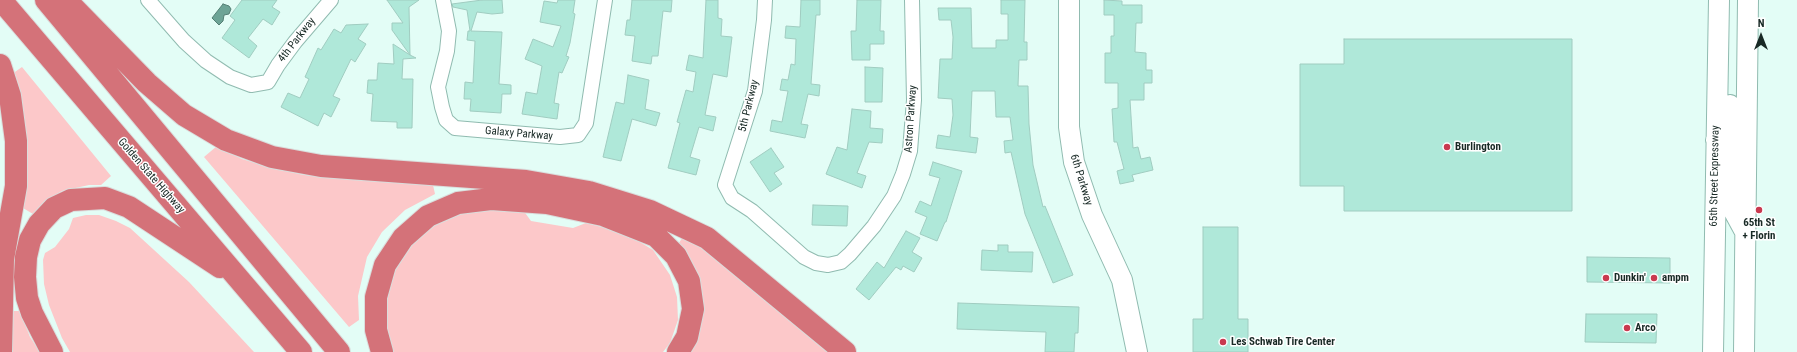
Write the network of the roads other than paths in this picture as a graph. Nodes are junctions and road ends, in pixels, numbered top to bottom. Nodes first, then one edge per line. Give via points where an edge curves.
1 (1, 0) edge
2 (46, 0) edge
3 (66, 0) edge
4 (148, 0) edge
5 (330, 0) edge
6 (443, 0) edge
7 (605, 0) edge
8 (764, 0) edge
9 (912, 0) edge
10 (1069, 0) edge
11 (1719, 0) edge
12 (1748, 0) edge
13 (1718, 53) junction
14 (0, 65) edge
15 (1716, 140) junction
16 (1746, 153) junction
17 (725, 185) joint
18 (1745, 231) junction
19 (243, 282) junction
20 (1, 352) edge
21 (52, 352) edge
22 (301, 352) edge
23 (339, 352) edge
24 (382, 352) edge
25 (678, 352) edge
26 (845, 352) edge
27 (1137, 352) edge
28 (1713, 352) edge
29 (1744, 352) edge

1 - 19 highway, Golden State Highway
2 - 23 highway
3 - 26 highway via 147,83 184,115 226,140 272,157 321,166 526,181 589,192 650,211 707,238
4 - 5 street, 4th Parkway via 184,41 212,65 230,77 251,85 268,82 295,42
6 - 7 street, Galaxy Parkway via 449,31 447,52 438,87 446,120 455,128 560,137 578,135 586,123
8 - 17 street, 5th Parkway via 755,91
9 - 17 street, Astron Parkway via 914,100 910,151 894,196 874,226 850,254 840,262 828,265 804,257 758,216 732,198
10 - 27 main road, 6th Parkway via 1069,109 1074,162 1092,214 1122,280
11 - 13 main road, 65th Street Expressway
12 - 16 main road
13 - 15 main road, 65th Street Expressway
13 - 16 main road via 1730,80 1730,129 1734,141
14 - 20 highway via 10,96 16,141 16,186 3,259
15 - 18 main road via 1726,148 1732,167 1731,206
15 - 28 main road, 65th Street Expressway
16 - 18 main road
18 - 29 main road
19 - 21 highway via 129,207 105,198 71,200 54,208 39,224 30,240 26,257 27,298 39,329
19 - 22 highway, Golden State Highway
24 - 25 highway via 376,330 376,297 385,265 403,238 428,216 458,203 490,199 554,204 603,215 656,236 676,256 689,281 693,309 688,337

